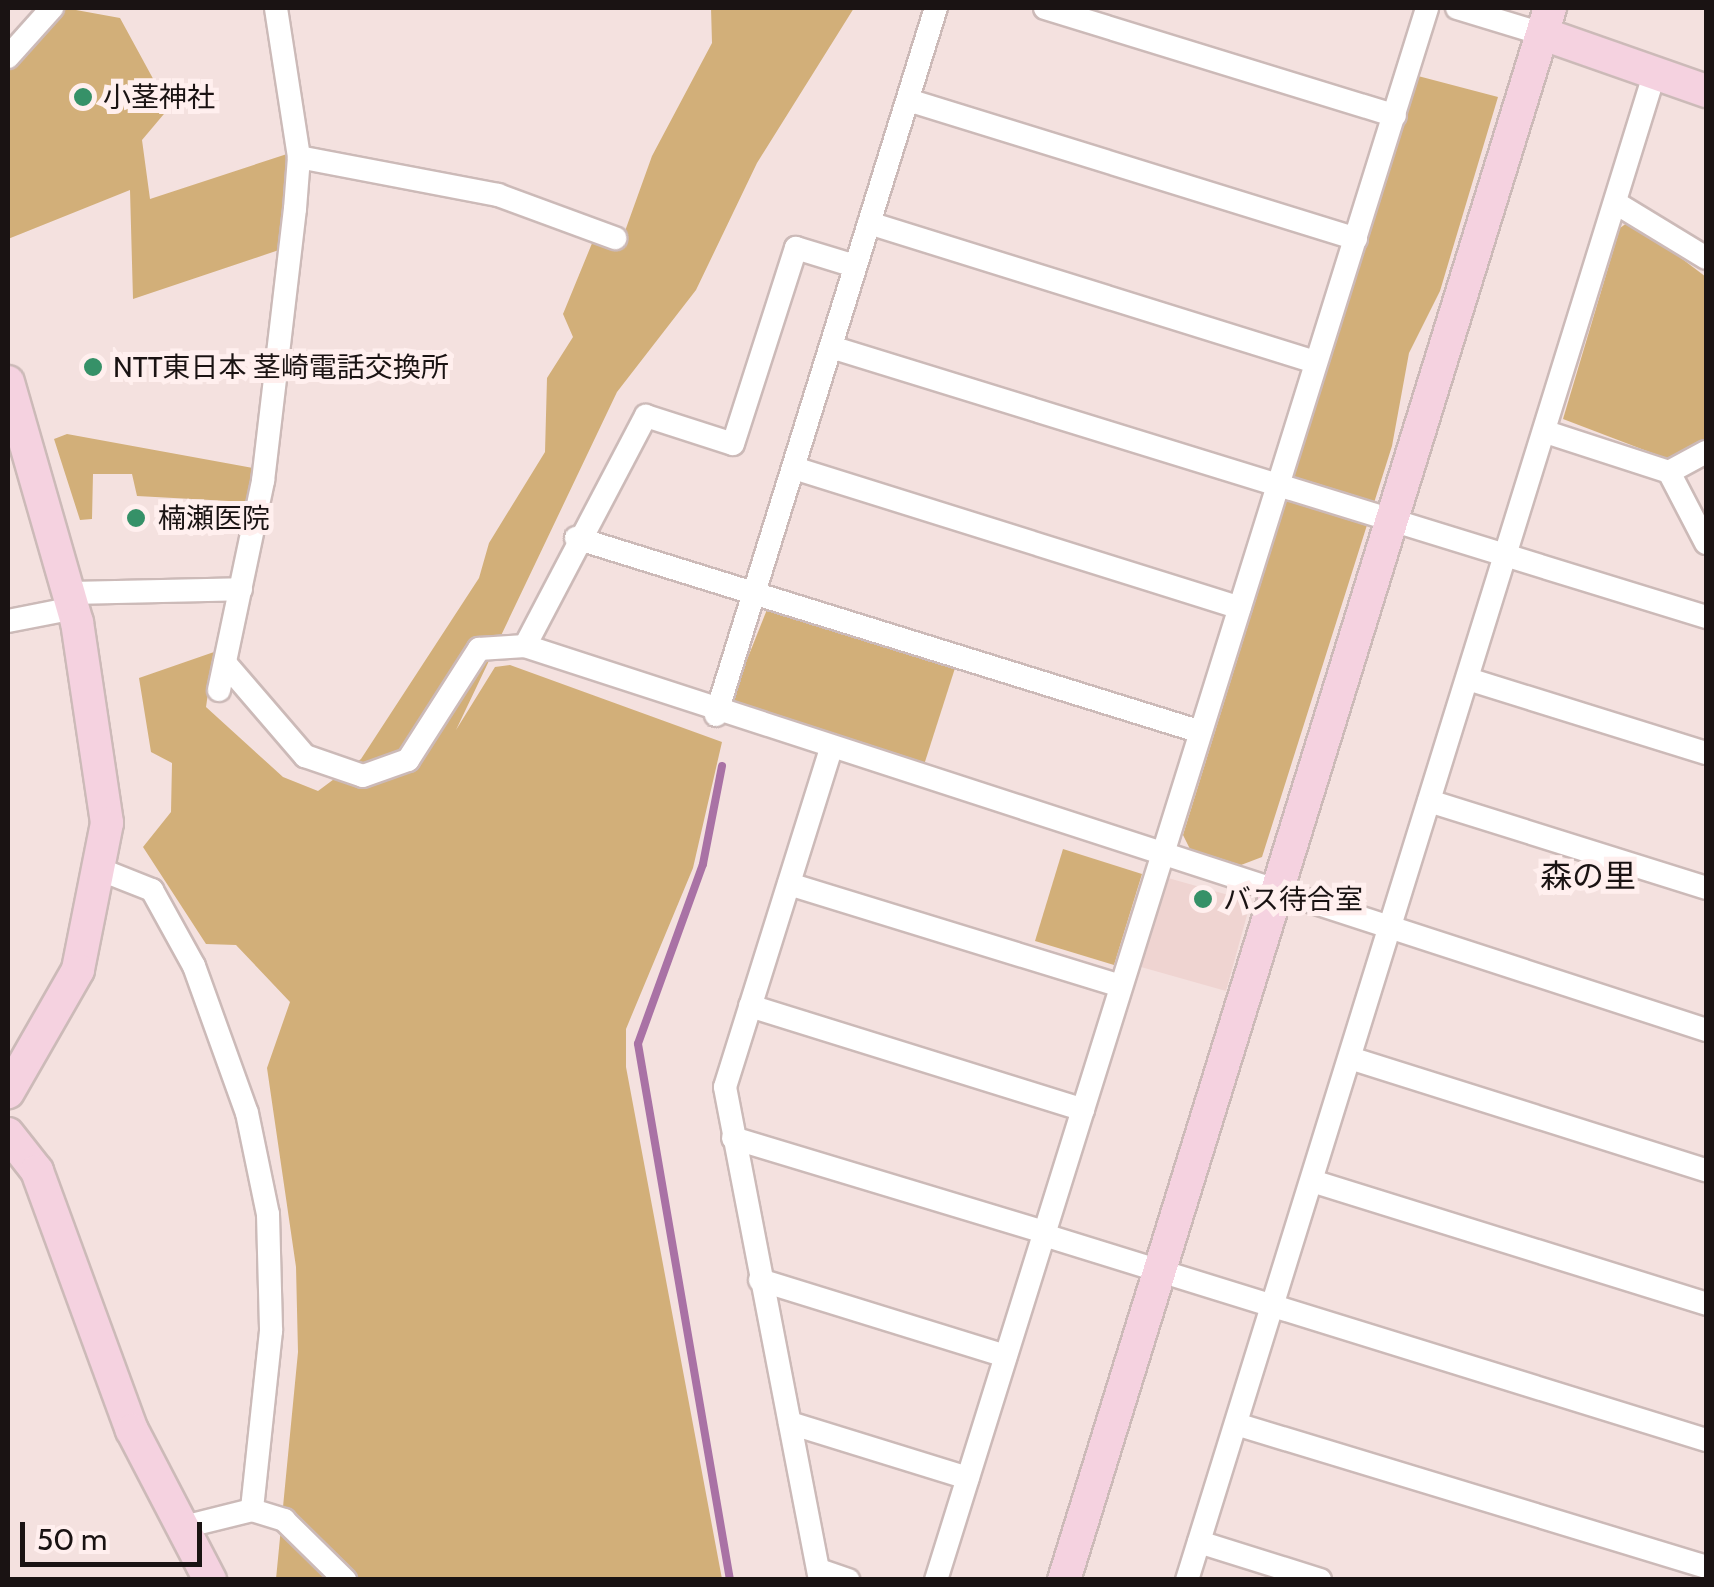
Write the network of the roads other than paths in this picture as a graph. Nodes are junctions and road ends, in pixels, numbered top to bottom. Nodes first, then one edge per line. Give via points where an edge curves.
1 (52, 8) edge
2 (276, 8) edge
3 (936, 8) edge
4 (1045, 8) edge
5 (1427, 8) edge
6 (1457, 8) edge
7 (1548, 21) edge
8 (8, 58) edge
9 (1656, 70) junction
10 (1706, 91) edge
11 (908, 100) junction
12 (1395, 116) junction
13 (299, 157) junction
14 (1616, 203) junction
15 (870, 224) junction
16 (615, 238) dead end
17 (1356, 239) junction
18 (1706, 258) edge
19 (856, 266) junction
20 (831, 346) junction
21 (1316, 362) junction
22 (8, 386) edge
23 (1546, 432) junction
24 (1706, 452) edge
25 (794, 468) junction
26 (1669, 472) junction
27 (1279, 485) junction
28 (1393, 520) junction
29 (576, 538) junction
30 (1706, 543) edge
31 (1506, 556) junction
32 (241, 589) junction
33 (754, 593) junction
34 (72, 601) junction
35 (1240, 608) junction
36 (1706, 617) edge
37 (8, 621) edge
38 (525, 646) junction
39 (225, 663) junction
40 (1468, 679) junction
41 (219, 690) dead end
42 (716, 716) junction
43 (1201, 732) junction
44 (830, 752) junction
45 (1706, 753) edge
46 (1429, 802) junction
47 (1162, 854) junction
48 (104, 872) junction
49 (164, 876) dead end
50 (788, 884) junction
51 (1706, 888) edge
52 (1276, 893) junction
53 (161, 900) junction
54 (1388, 931) junction
55 (1121, 986) junction
56 (750, 1006) junction
57 (1706, 1030) edge
58 (1350, 1058) junction
59 (8, 1092) edge
60 (1082, 1110) junction
61 (8, 1134) edge
62 (733, 1138) junction
63 (1706, 1170) edge
64 (1312, 1180) junction
65 (1044, 1233) junction
66 (1160, 1269) junction
67 (760, 1280) junction
68 (1274, 1304) junction
69 (1706, 1304) edge
70 (1005, 1356) junction
71 (790, 1423) junction
72 (1236, 1424) junction
73 (1706, 1440) edge
74 (968, 1478) junction
75 (252, 1510) junction
76 (184, 1528) junction
77 (1199, 1542) junction
78 (1703, 1567) edge
79 (819, 1575) edge
80 (210, 1580) edge
81 (346, 1580) edge
82 (848, 1580) edge
83 (936, 1580) edge
84 (1064, 1580) edge
85 (1187, 1580) edge
86 (1320, 1580) edge

1 - 8 street
2 - 13 street
3 - 11 street
4 - 12 street
5 - 12 street
6 - 7 street
7 - 9 street
7 - 28 street
9 - 10 street
9 - 14 street
11 - 15 street
11 - 17 street
12 - 17 street
13 - 16 street via 498,194
13 - 32 street via 263,481
14 - 18 street
14 - 23 street
15 - 19 street
15 - 21 street
17 - 21 street
19 - 20 street
19 - 29 street via 796,248 732,444 646,416
20 - 25 street
20 - 27 street
21 - 27 street
22 - 34 street
23 - 26 street
23 - 31 street
24 - 26 street
25 - 33 street
25 - 35 street
26 - 30 street
27 - 28 street
27 - 35 street
28 - 31 street
28 - 52 street
29 - 33 street
29 - 38 street
31 - 36 street
31 - 40 street
32 - 34 street
32 - 39 street
33 - 42 street
33 - 43 street
34 - 37 street
34 - 48 street via 105,780
35 - 43 street
38 - 39 street via 479,648 408,760 364,776 305,756
38 - 42 street
39 - 41 street
40 - 45 street
40 - 46 street
42 - 44 street
43 - 47 street
44 - 47 street
44 - 50 street
46 - 51 street
46 - 54 street
47 - 52 street
47 - 55 street
48 - 53 street
48 - 59 street via 78,970
49 - 53 street
50 - 55 street
50 - 56 street
52 - 54 street
52 - 66 street
53 - 75 street via 223,1034 268,1214 271,1331
54 - 57 street
54 - 58 street
55 - 60 street
56 - 60 street
56 - 62 street via 725,1087
58 - 63 street
58 - 64 street
60 - 65 street
61 - 76 street via 36,1171 112,1382
62 - 65 street
62 - 67 street
64 - 68 street
64 - 69 street
65 - 66 street
65 - 70 street
66 - 68 street
66 - 84 street
67 - 70 street
67 - 71 street
68 - 72 street
68 - 73 street
70 - 74 street
71 - 74 street
71 - 79 street
72 - 77 street
72 - 78 street
74 - 83 street
75 - 76 street
75 - 81 street via 284,1520
76 - 80 street
77 - 85 street
77 - 86 street
79 - 82 street

